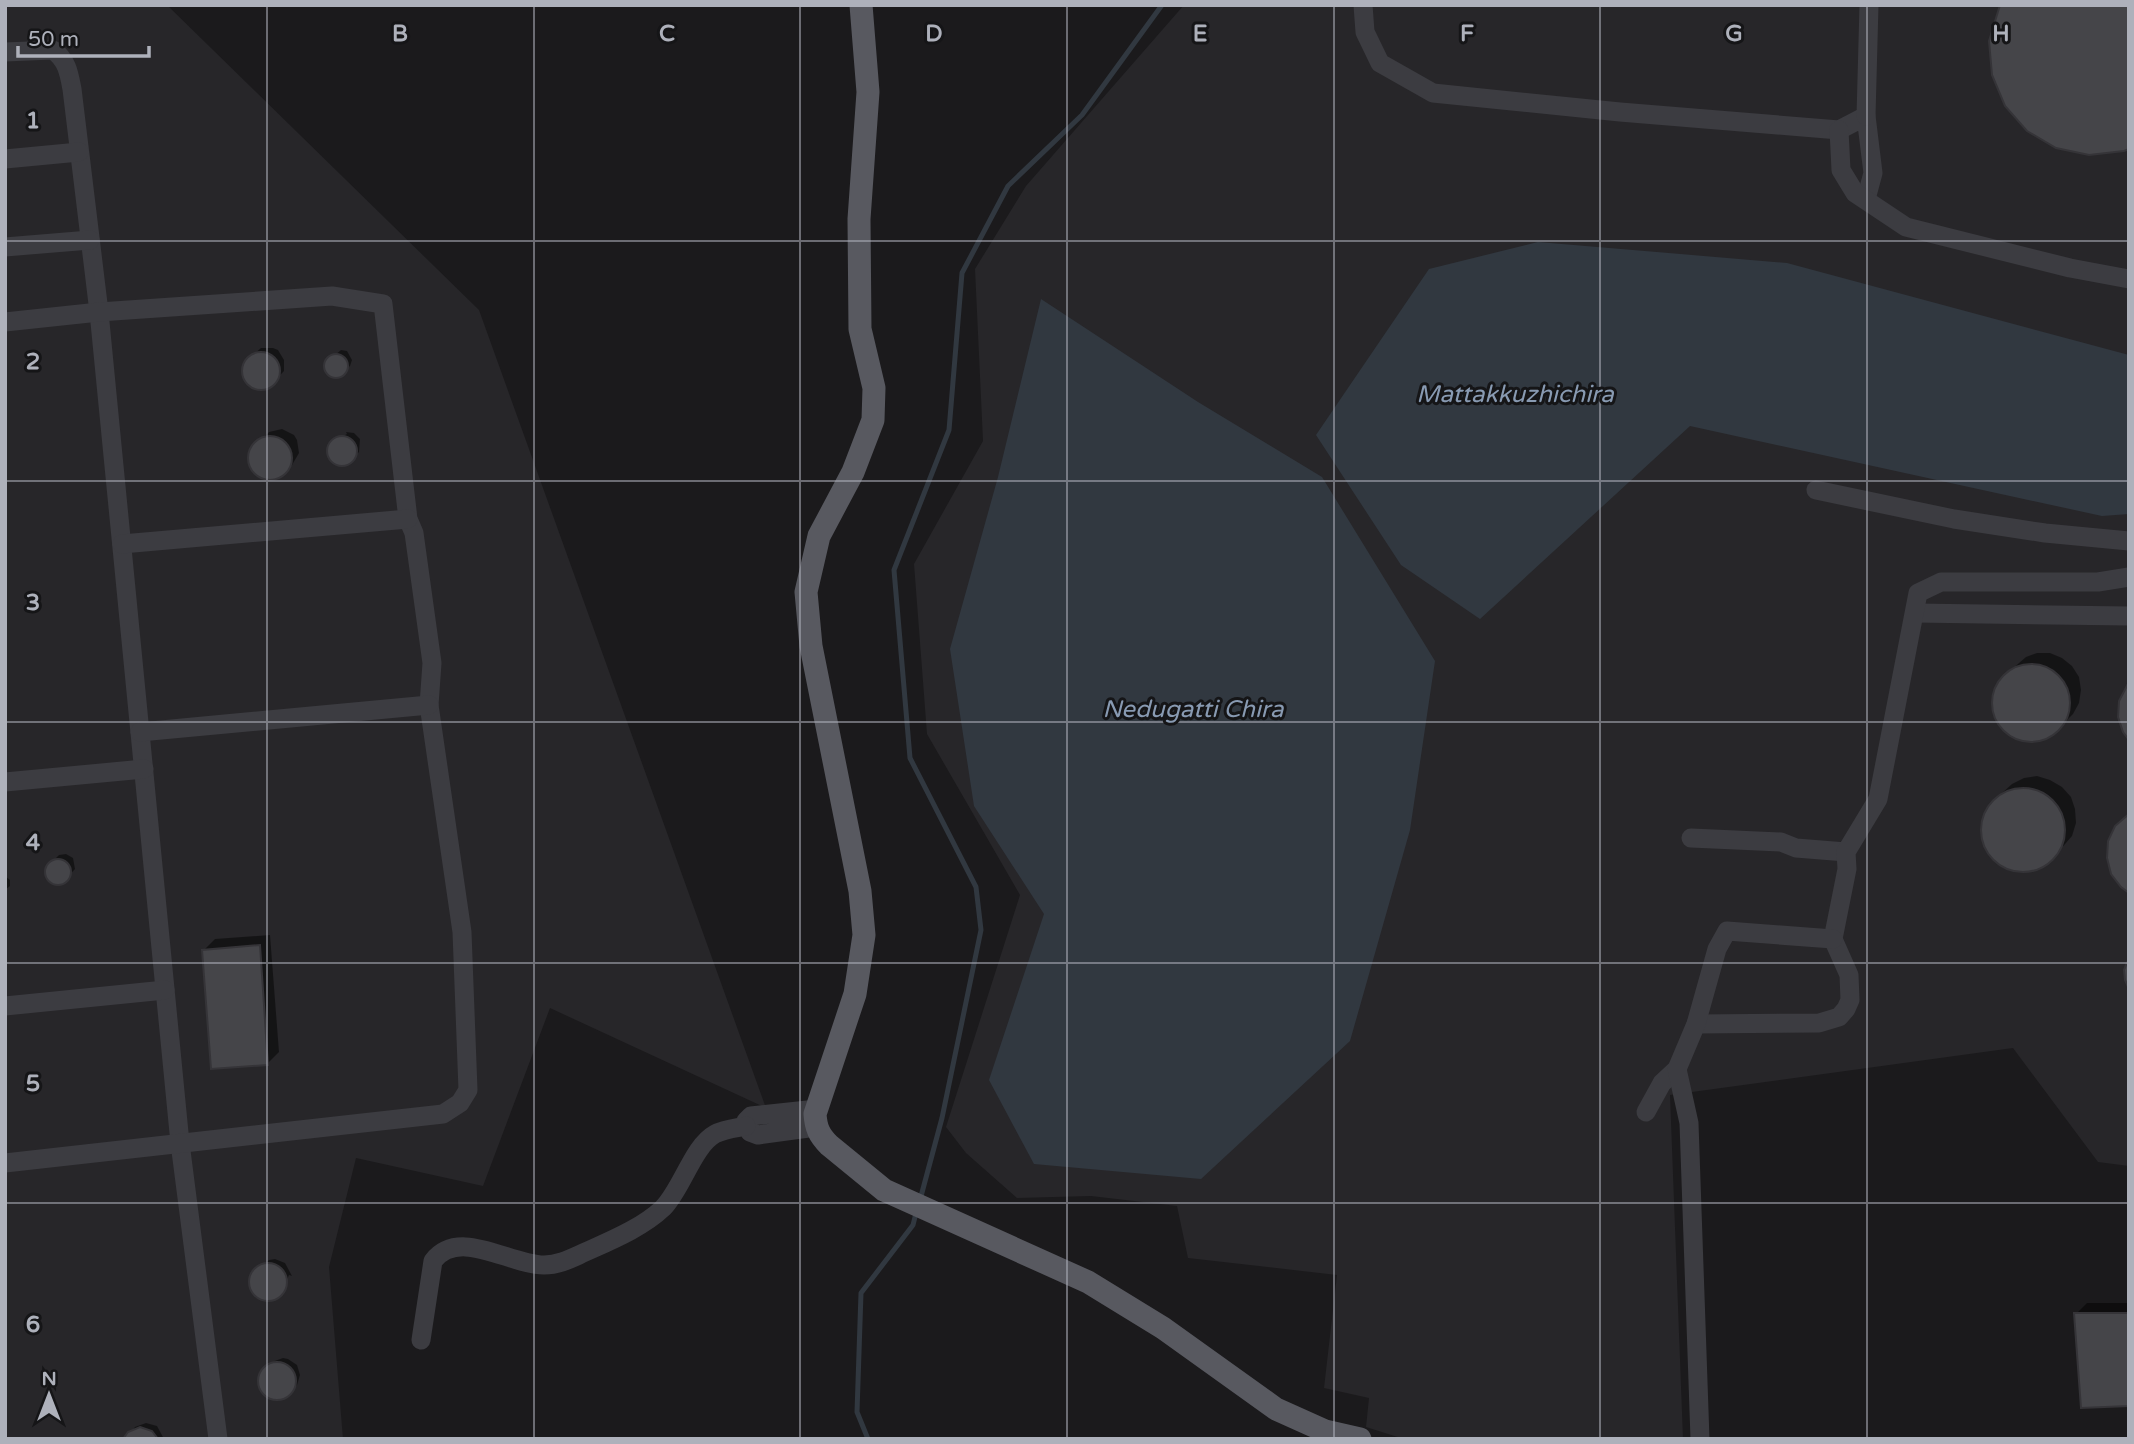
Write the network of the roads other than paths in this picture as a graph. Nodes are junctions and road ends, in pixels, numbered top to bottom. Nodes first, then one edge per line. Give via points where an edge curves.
1 (861, 5) edge
2 (1363, 5) edge
3 (1869, 5) edge
4 (5, 52) edge
5 (1866, 116) junction
6 (1839, 130) junction
7 (79, 152) junction
8 (5, 159) edge
9 (1866, 199) junction
10 (90, 240) junction
11 (5, 247) edge
12 (2129, 279) edge
13 (99, 312) junction
14 (5, 322) edge
15 (1816, 490) dead end
16 (408, 519) junction
17 (2129, 541) edge
18 (122, 544) junction
19 (2129, 577) edge
20 (1915, 612) junction
21 (2129, 617) edge
22 (429, 705) junction
23 (140, 732) junction
24 (144, 769) junction
25 (5, 782) edge
26 (1691, 838) dead end
27 (1846, 852) junction
28 (1833, 939) junction
29 (165, 990) junction
30 (5, 1006) edge
31 (1696, 1024) junction
32 (1677, 1069) junction
33 (1646, 1112) dead end
34 (816, 1118) junction
35 (180, 1143) junction
36 (5, 1163) edge
37 (421, 1339) dead end
38 (218, 1439) edge
39 (1360, 1439) edge
40 (1700, 1439) edge

1 - 34 main road via 868,92 859,219 860,329 874,388 873,420 853,472 819,536 806,592 811,646 860,891 864,935 855,994
2 - 6 lane via 1365,32 1380,63 1433,93
3 - 5 lane
4 - 7 lane via 53,50 60,55 72,89
5 - 6 lane
5 - 9 lane via 1873,173
6 - 9 lane via 1841,170 1855,193
7 - 8 lane
7 - 10 lane
9 - 12 lane via 1906,227
10 - 11 lane
10 - 13 lane
13 - 14 lane
13 - 16 lane via 332,296 383,304
13 - 18 lane
15 - 17 lane via 1954,519
16 - 18 lane
16 - 22 lane via 414,533 432,663
18 - 23 lane
19 - 20 lane via 2098,582 1941,582 1918,593
20 - 21 lane
20 - 27 lane via 1878,799
22 - 23 lane
22 - 35 lane via 462,932 468,1090 460,1103 443,1114
23 - 24 lane
24 - 25 lane
24 - 29 lane
26 - 27 lane via 1781,842 1796,848
27 - 28 lane via 1847,869
28 - 31 lane via 1727,931 1717,949
28 - 31 lane via 1849,975 1850,1000 1839,1017 1819,1023
29 - 30 lane
29 - 35 lane
31 - 32 lane
32 - 33 lane via 1661,1083
32 - 40 lane via 1689,1123
34 - 37 lane via 751,1116 746,1126 717,1132 706,1140 666,1205 650,1220 560,1263 541,1265 472,1248 440,1252 433,1261
34 - 39 main road via 821,1137 884,1190 1087,1282 1163,1328 1276,1409 1325,1432
35 - 36 lane
35 - 38 lane

